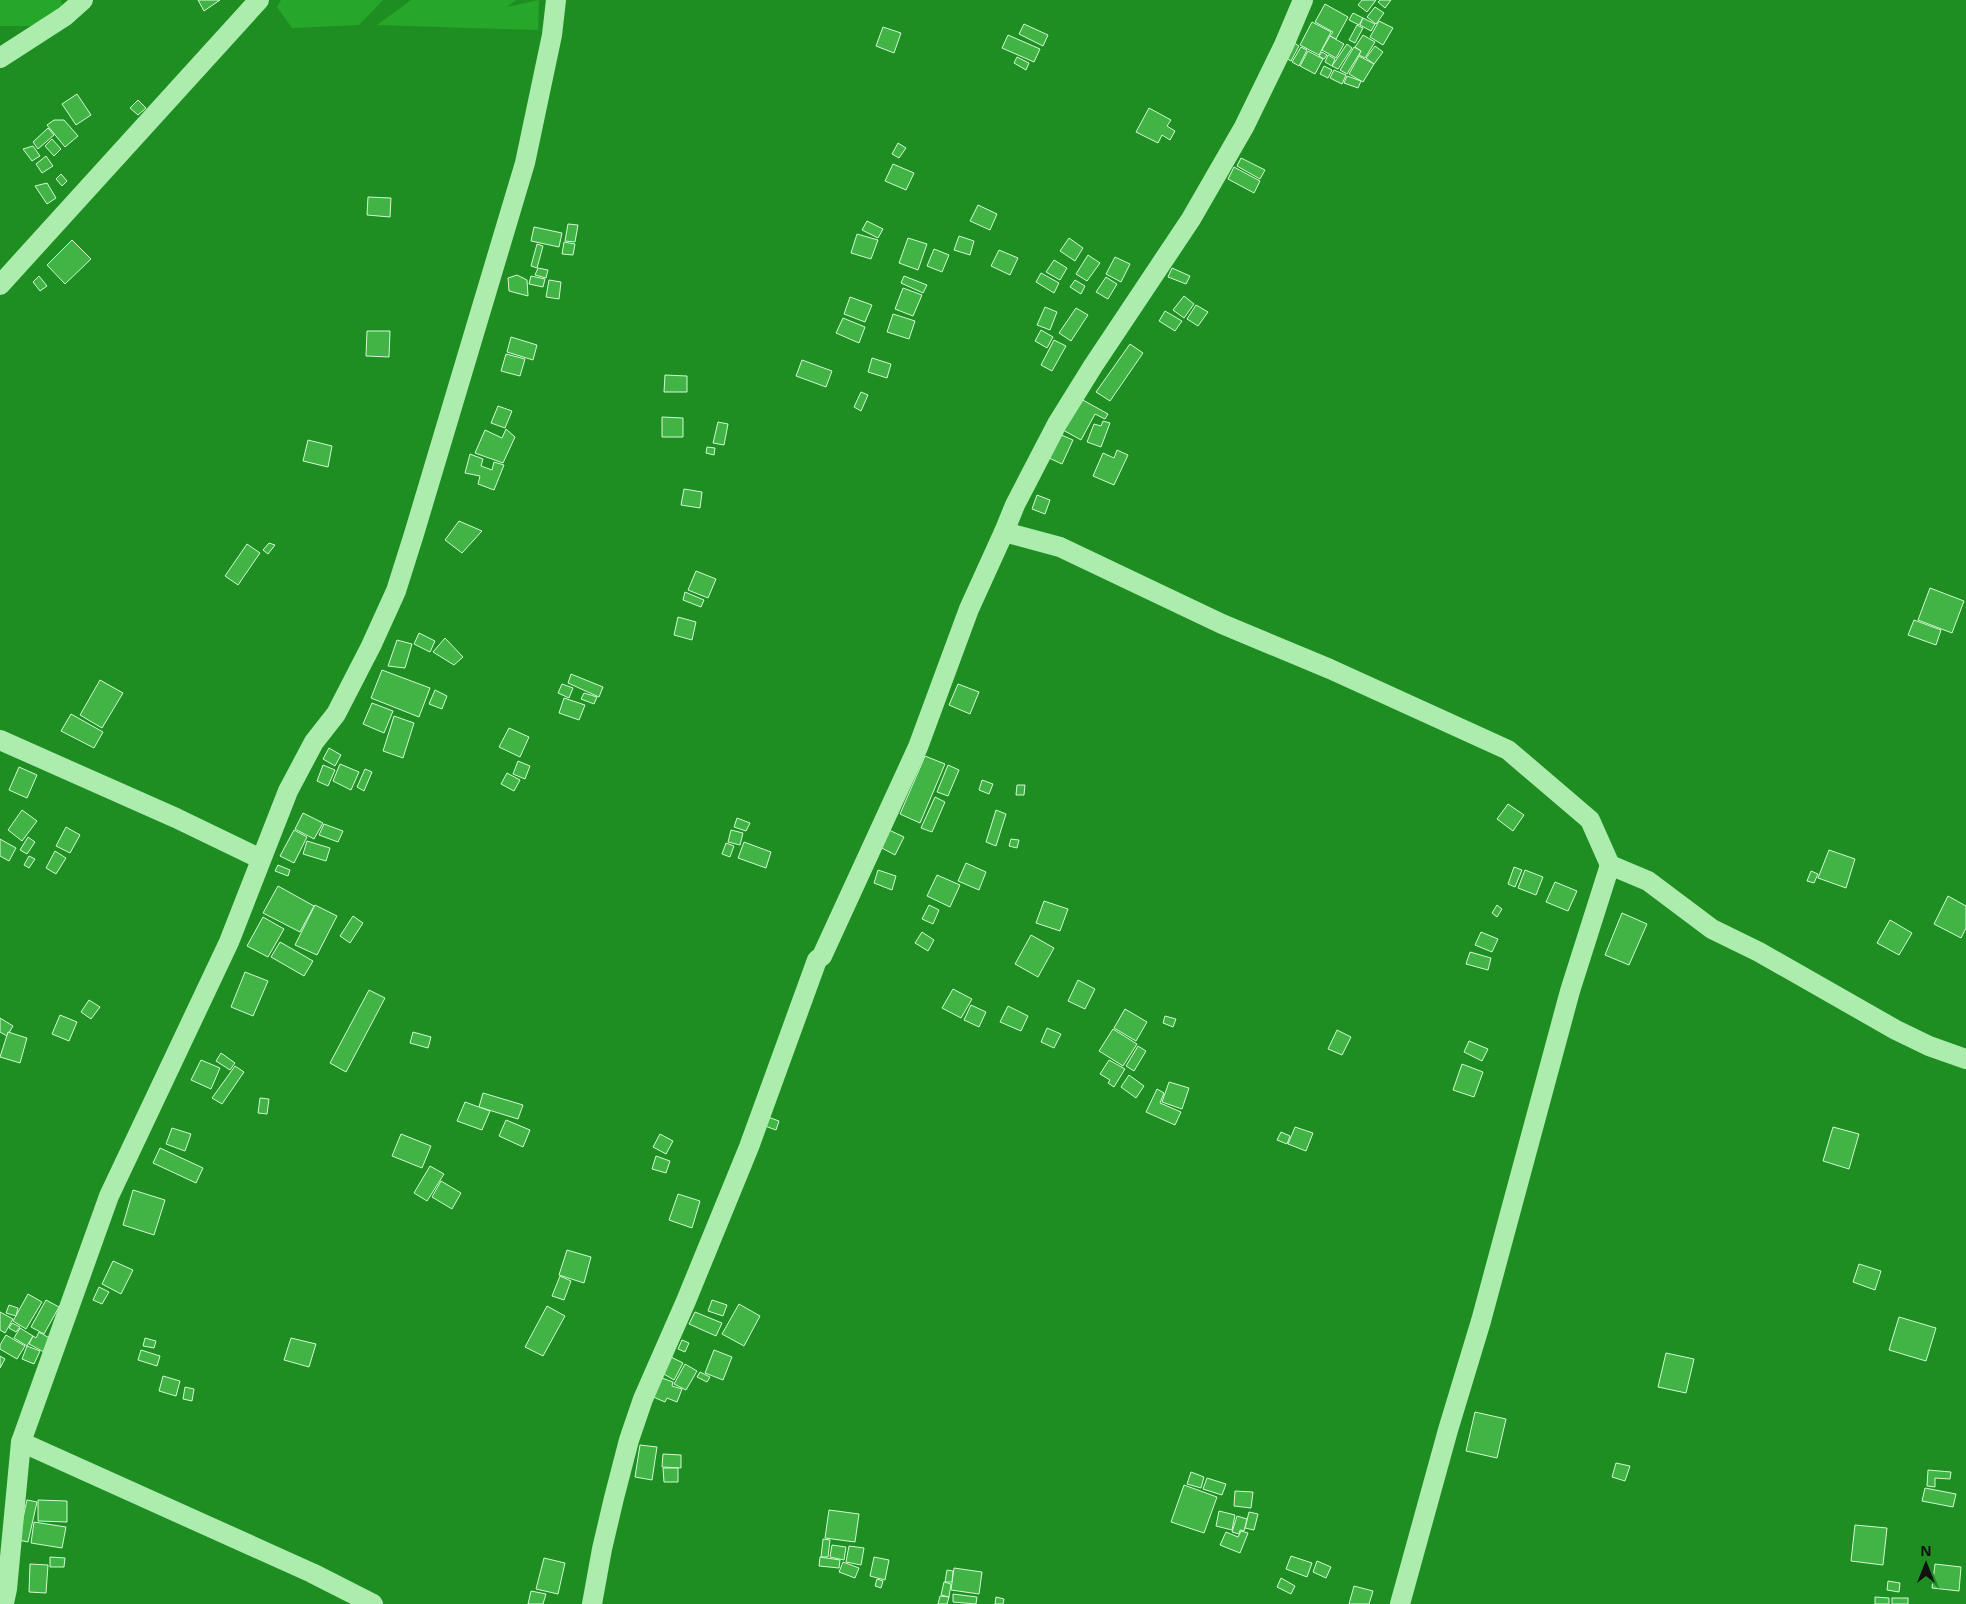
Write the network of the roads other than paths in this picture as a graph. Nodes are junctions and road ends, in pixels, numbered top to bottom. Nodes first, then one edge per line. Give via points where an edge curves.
1 (84, 0) edge
2 (259, 0) edge
3 (556, 0) edge
4 (1303, 0) edge
5 (0, 58) edge
6 (0, 285) edge
7 (1004, 532) junction
8 (0, 740) edge
9 (261, 859) junction
10 (1610, 865) junction
11 (1966, 1059) edge
12 (21, 1442) junction
13 (2, 1603) edge
14 (372, 1604) edge
15 (592, 1604) edge
16 (1400, 1604) edge

1 - 5 street
2 - 6 street
3 - 9 street via 552,35 525,163 396,591 336,714 314,742 288,792
4 - 7 street via 1244,127 1191,219 1056,424
7 - 10 street via 1060,548 1222,624 1508,750 1590,820
7 - 15 street via 969,609 918,747 822,956 817,960 748,1147 643,1398 612,1506
8 - 9 street
9 - 12 street via 229,942 109,1196
10 - 11 street via 1648,881 1712,929 1896,1030
10 - 16 street via 1570,991
12 - 13 street via 7,1589
12 - 14 street via 312,1573

